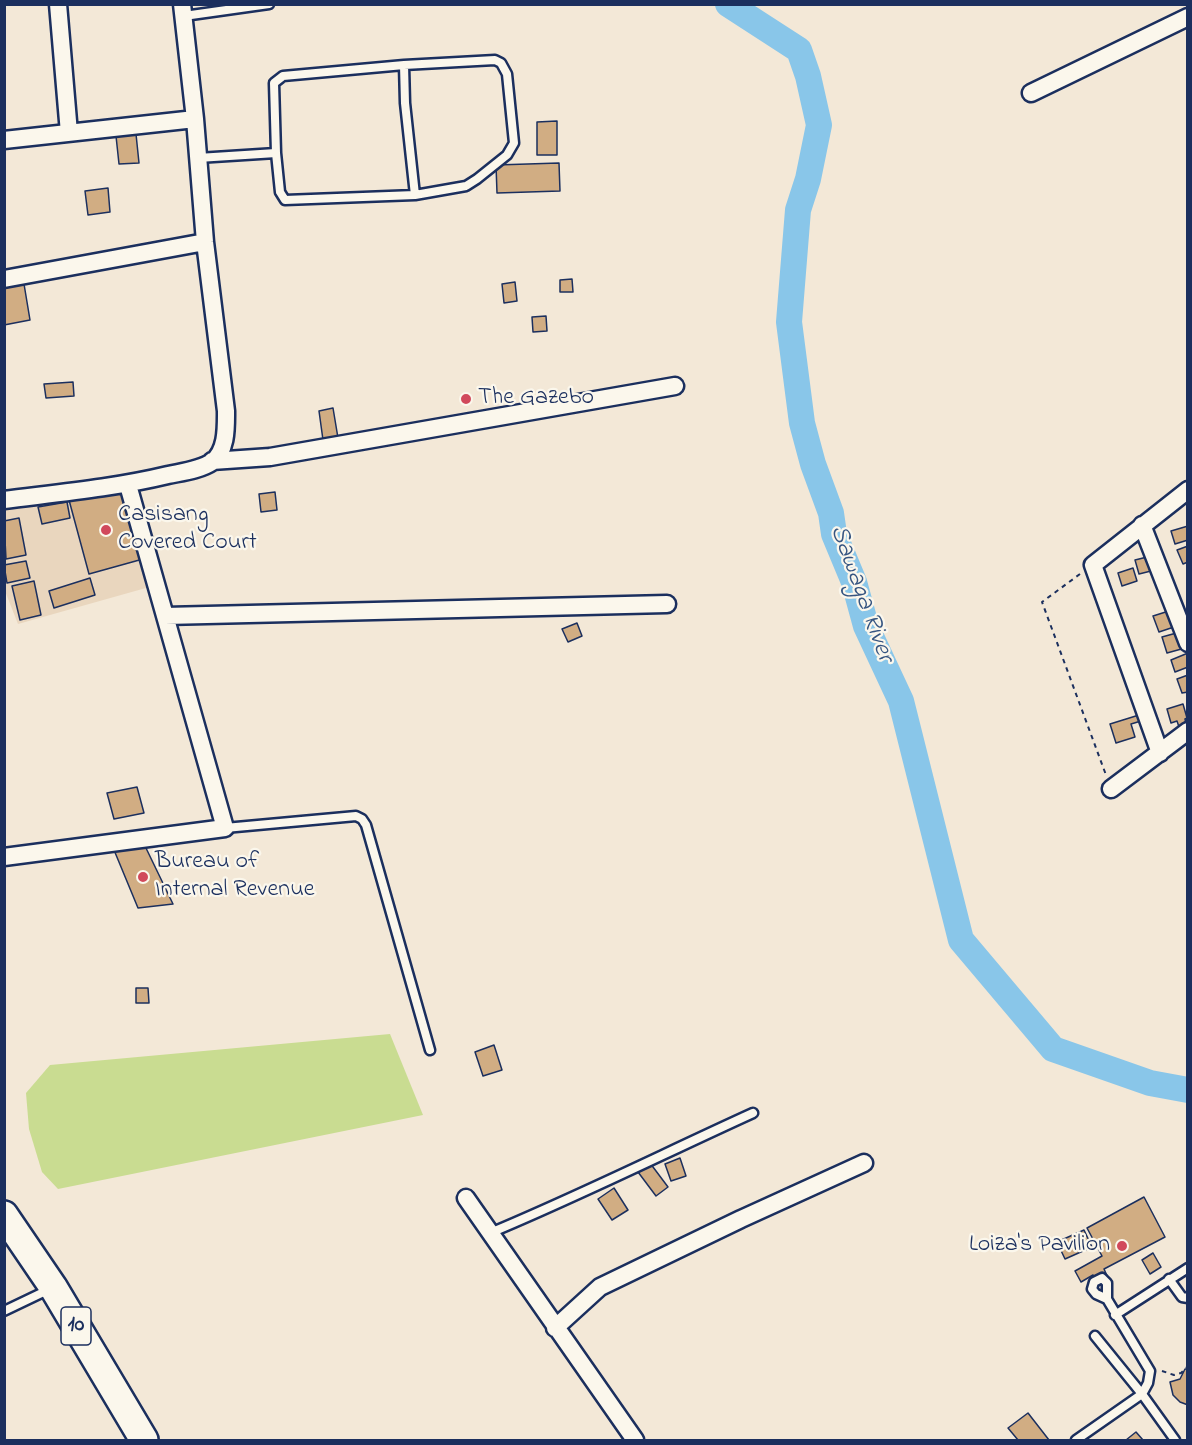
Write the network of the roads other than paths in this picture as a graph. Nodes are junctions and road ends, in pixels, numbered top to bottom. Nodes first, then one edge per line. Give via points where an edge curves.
1 (58, 4) edge
2 (269, 4) edge
3 (183, 10) edge
4 (1188, 17) edge
5 (404, 65) junction
6 (1031, 93) dead end
7 (195, 119) junction
8 (69, 133) junction
9 (4, 140) edge
10 (276, 153) junction
11 (198, 158) junction
12 (415, 195) junction
13 (205, 242) junction
14 (4, 279) edge
15 (675, 386) dead end
16 (212, 461) junction
17 (128, 485) junction
18 (1188, 490) edge
19 (4, 500) edge
20 (1142, 525) junction
21 (667, 604) dead end
22 (165, 616) junction
23 (1188, 644) edge
24 (1188, 731) edge
25 (1160, 753) junction
26 (1111, 789) road end
27 (225, 828) junction
28 (4, 857) edge
29 (430, 1050) dead end
30 (753, 1113) dead end
31 (864, 1163) dead end
32 (466, 1198) dead end
33 (4, 1215) edge
34 (490, 1234) junction
35 (1188, 1268) edge
36 (1169, 1279) junction
37 (53, 1287) junction
38 (1188, 1298) edge
39 (1107, 1299) dead end
40 (4, 1311) edge
41 (1115, 1316) junction
42 (555, 1328) junction
43 (1095, 1336) dead end
44 (1142, 1394) junction
45 (144, 1440) edge
46 (635, 1440) edge
47 (1076, 1440) edge
48 (1175, 1440) edge

1 - 8 street
2 - 3 lane
3 - 7 street
4 - 6 street
5 - 10 lane via 278,79 274,83
5 - 12 lane
5 - 12 lane via 495,60 501,63 507,74 514,143 507,155 466,186
7 - 8 street
7 - 11 street
8 - 9 street
10 - 11 lane
10 - 12 lane via 280,192 285,200
11 - 13 street
13 - 14 street
13 - 16 street via 226,411 222,450
15 - 16 street via 270,457
16 - 17 street
17 - 19 street
17 - 22 street
18 - 20 street
20 - 23 street
20 - 25 street via 1093,565
21 - 22 street
22 - 27 street
24 - 25 street
25 - 26 street
27 - 28 street
27 - 29 lane via 356,816 362,819
30 - 34 lane
31 - 42 street via 600,1287
32 - 34 street
33 - 37 highway, 10
34 - 42 street
35 - 36 lane
36 - 38 lane via 1182,1297
36 - 41 lane
37 - 40 lane
37 - 45 highway, 10
39 - 41 lane
41 - 44 lane via 1150,1371
42 - 46 street
43 - 44 lane
44 - 47 lane
44 - 48 lane

